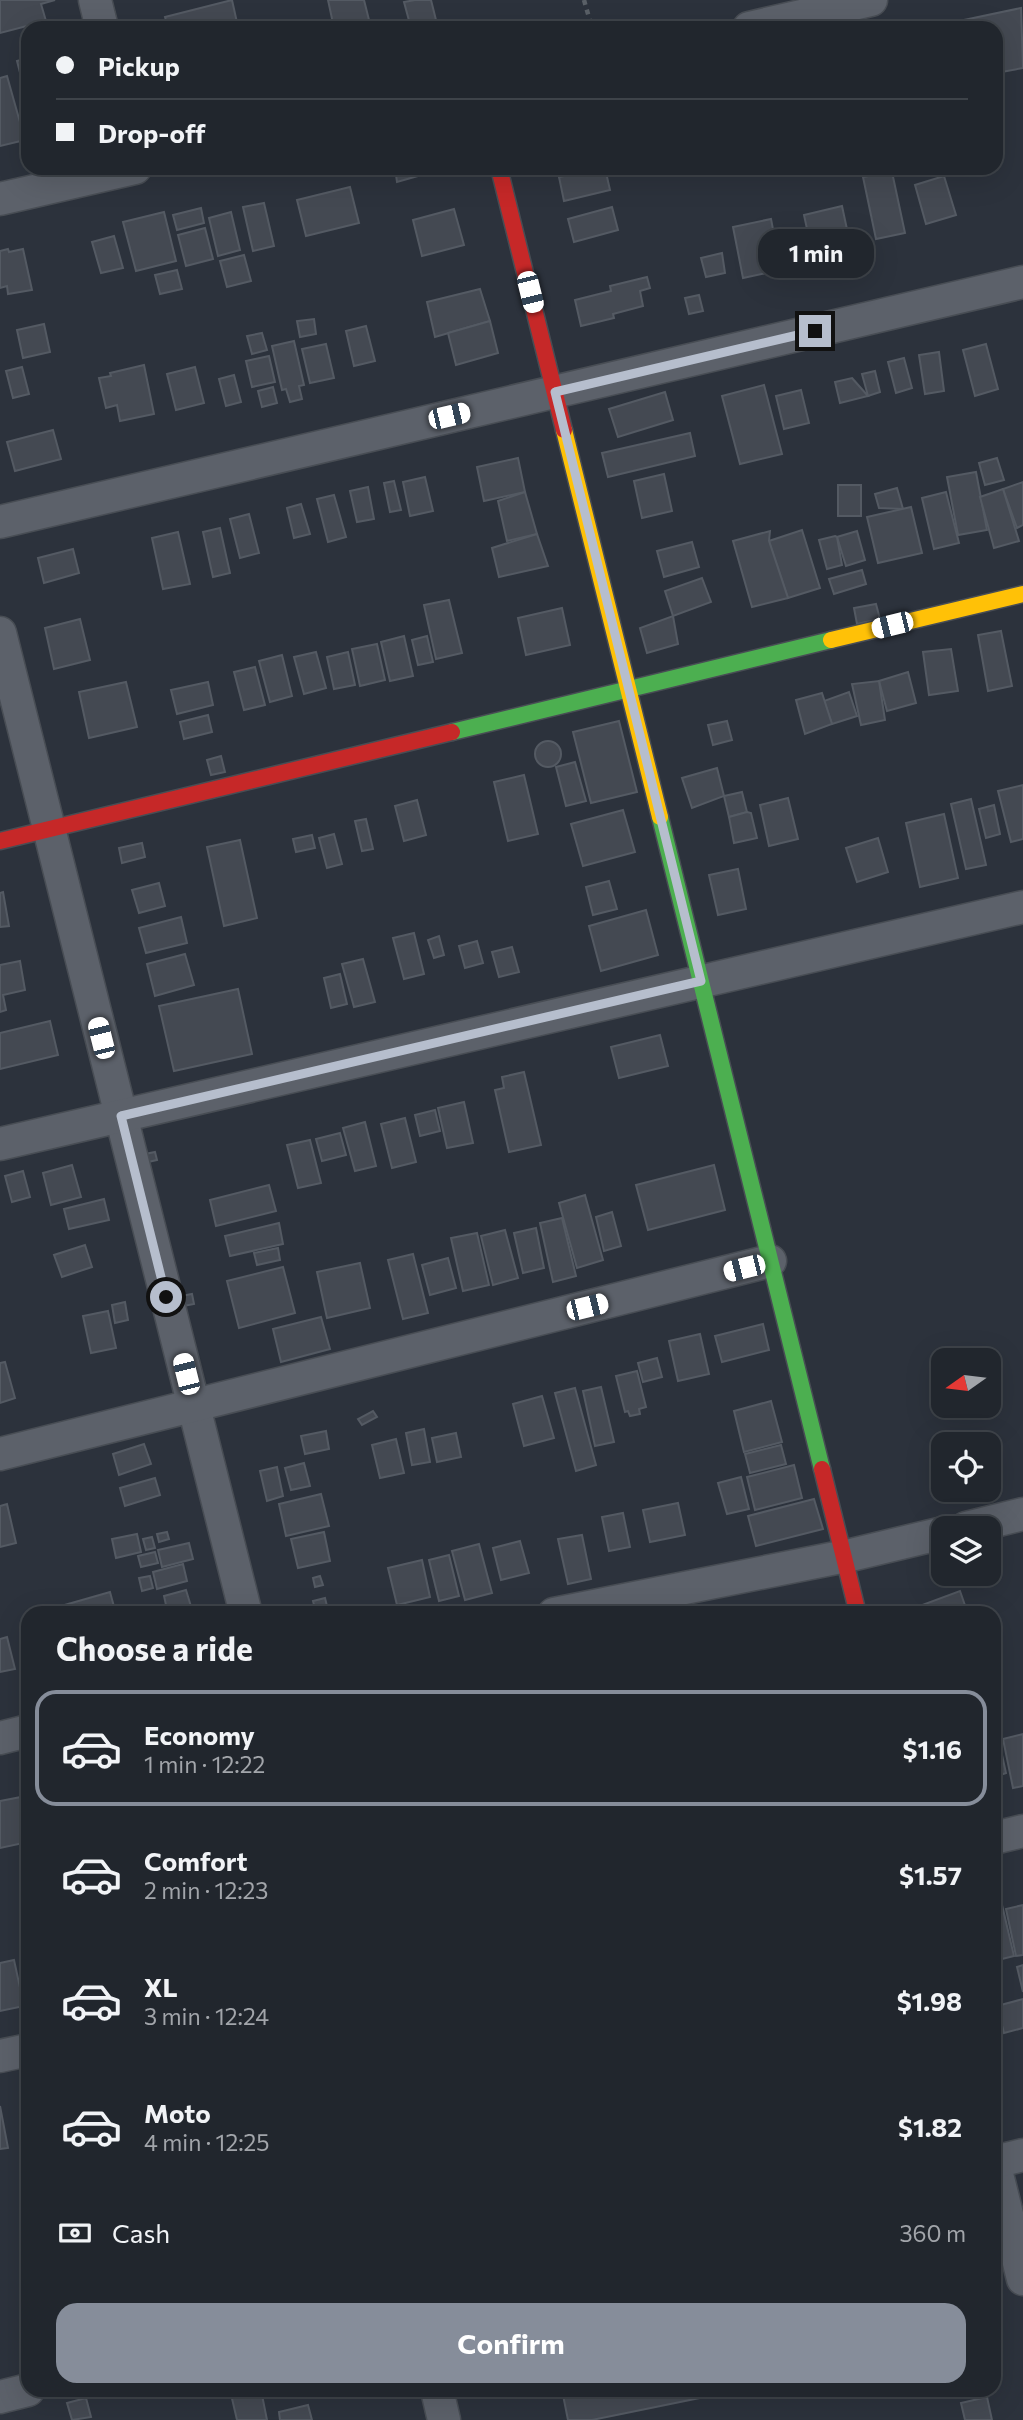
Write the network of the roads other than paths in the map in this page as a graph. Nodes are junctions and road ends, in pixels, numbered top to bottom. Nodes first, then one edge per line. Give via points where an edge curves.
1 (95, 0) edge
2 (871, 0) edge
3 (100, 21) edge
4 (780, 21) edge
5 (105, 175) edge
6 (501, 175) edge
7 (0, 199) edge
8 (1023, 282) edge
9 (555, 392) junction
10 (0, 522) edge
11 (1023, 594) edge
12 (0, 633) edge
13 (629, 689) junction
14 (49, 829) junction
15 (0, 841) edge
16 (1023, 907) edge
17 (701, 981) junction
18 (121, 1116) junction
19 (0, 1144) edge
20 (770, 1261) junction
21 (194, 1406) junction
22 (0, 1454) edge
23 (1023, 1514) edge
24 (1001, 1519) edge
25 (931, 1536) edge
26 (844, 1556) junction
27 (244, 1606) edge
28 (594, 1606) edge
29 (856, 1606) edge
30 (21, 1733) edge
31 (0, 1738) edge
32 (1023, 1831) edge
33 (1001, 1836) edge
34 (21, 2052) edge
35 (0, 2056) edge
36 (1023, 2155) edge
37 (1001, 2160) edge
38 (1001, 2190) edge
39 (1023, 2279) edge
40 (21, 2392) edge
41 (0, 2397) edge
42 (439, 2397) edge
43 (444, 2420) edge

1 - 3 street
2 - 4 street
5 - 7 street
6 - 9 street
8 - 9 street
9 - 10 street
9 - 13 street
11 - 13 street
12 - 14 street
13 - 14 street
13 - 17 street
14 - 15 street
14 - 18 street
16 - 17 street
17 - 18 street
17 - 20 street
18 - 19 street
18 - 21 street
20 - 21 street
20 - 26 street
21 - 22 street
21 - 27 street
23 - 24 street
25 - 26 street
26 - 28 street
26 - 29 street
30 - 31 street
32 - 33 street
34 - 35 street
36 - 37 street
38 - 39 street
40 - 41 street
42 - 43 street

